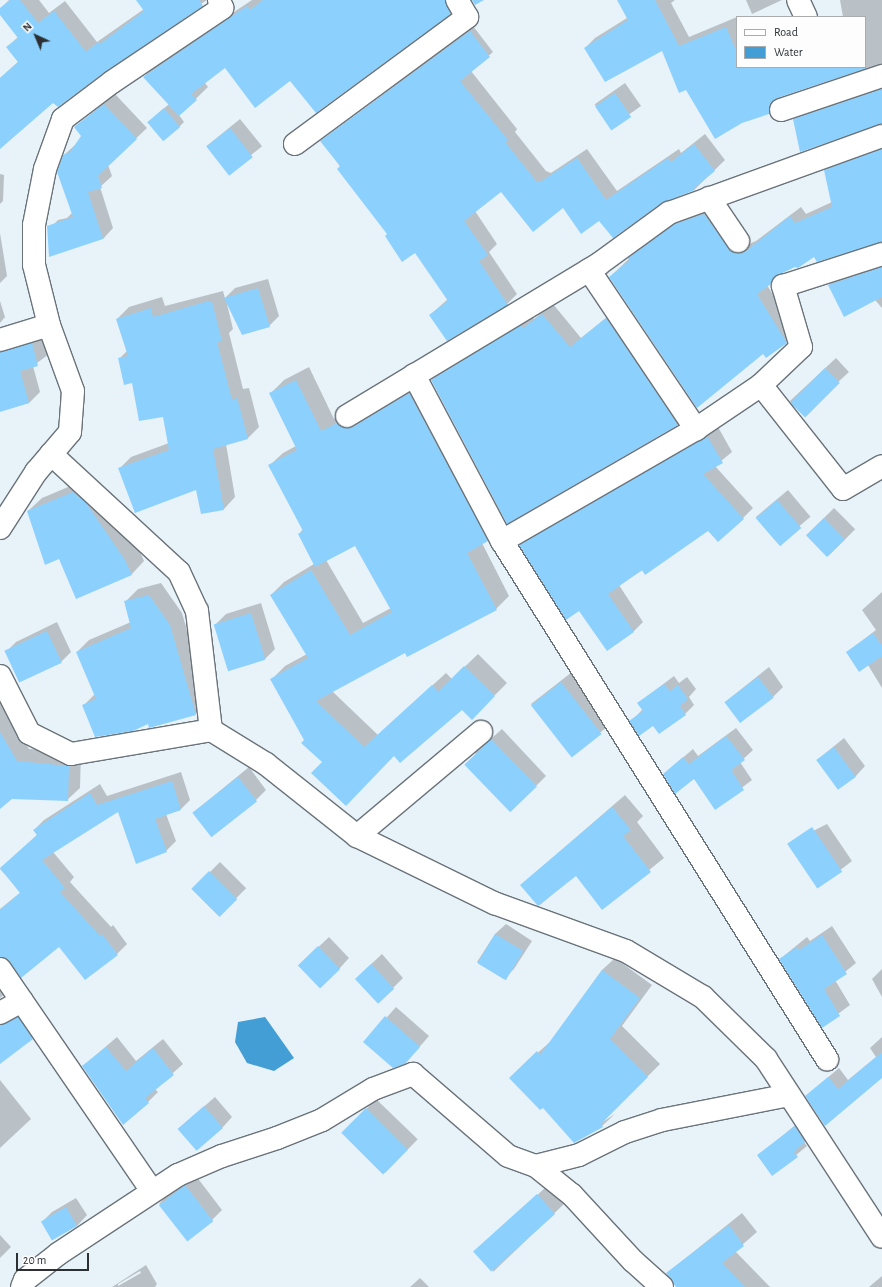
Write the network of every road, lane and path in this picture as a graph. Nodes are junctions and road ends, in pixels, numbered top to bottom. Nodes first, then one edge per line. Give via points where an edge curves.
1 (457, 0) edge
2 (798, 0) edge
3 (225, 3) edge
4 (806, 16) edge
5 (882, 76) edge
6 (781, 110) dead end
7 (882, 136) edge
8 (296, 144) dead end
9 (709, 198) junction
10 (738, 241) dead end
11 (882, 254) edge
12 (589, 270) junction
13 (49, 325) junction
14 (0, 340) edge
15 (414, 375) junction
16 (761, 385) junction
17 (346, 416) dead end
18 (696, 429) junction
19 (51, 454) junction
20 (882, 466) edge
21 (0, 528) edge
22 (502, 541) junction
23 (0, 676) edge
24 (210, 730) junction
25 (481, 732) dead end
26 (358, 836) junction
27 (0, 969) edge
28 (22, 1001) junction
29 (0, 1013) edge
30 (827, 1059) dead end
31 (789, 1095) junction
32 (536, 1166) junction
33 (152, 1191) junction
34 (882, 1237) edge
35 (22, 1287) edge
36 (662, 1287) edge

1 - 8 street via 467,17
2 - 4 street
3 - 13 street via 63,119 45,169 34,225 34,265
5 - 6 street
7 - 9 street
9 - 10 street
9 - 12 street via 669,213
11 - 16 street via 783,286 801,347
12 - 15 street
12 - 18 street
13 - 14 street
13 - 19 street via 73,391 70,432
15 - 17 street
15 - 22 street
16 - 18 street
16 - 20 street via 843,489
18 - 22 street
19 - 21 street via 36,472
19 - 24 street via 179,572 197,611
22 - 30 street
23 - 24 street via 29,733 70,754
24 - 26 street via 266,764
25 - 26 street
26 - 31 street via 494,903 626,952 703,997 766,1059
27 - 28 street
28 - 29 street
28 - 33 street
31 - 32 street via 662,1120 625,1132 579,1154
31 - 34 street
32 - 33 street via 508,1156 413,1074 373,1089 322,1120 222,1156 178,1175
32 - 36 street via 572,1195 628,1256
33 - 35 street via 58,1254 25,1280

